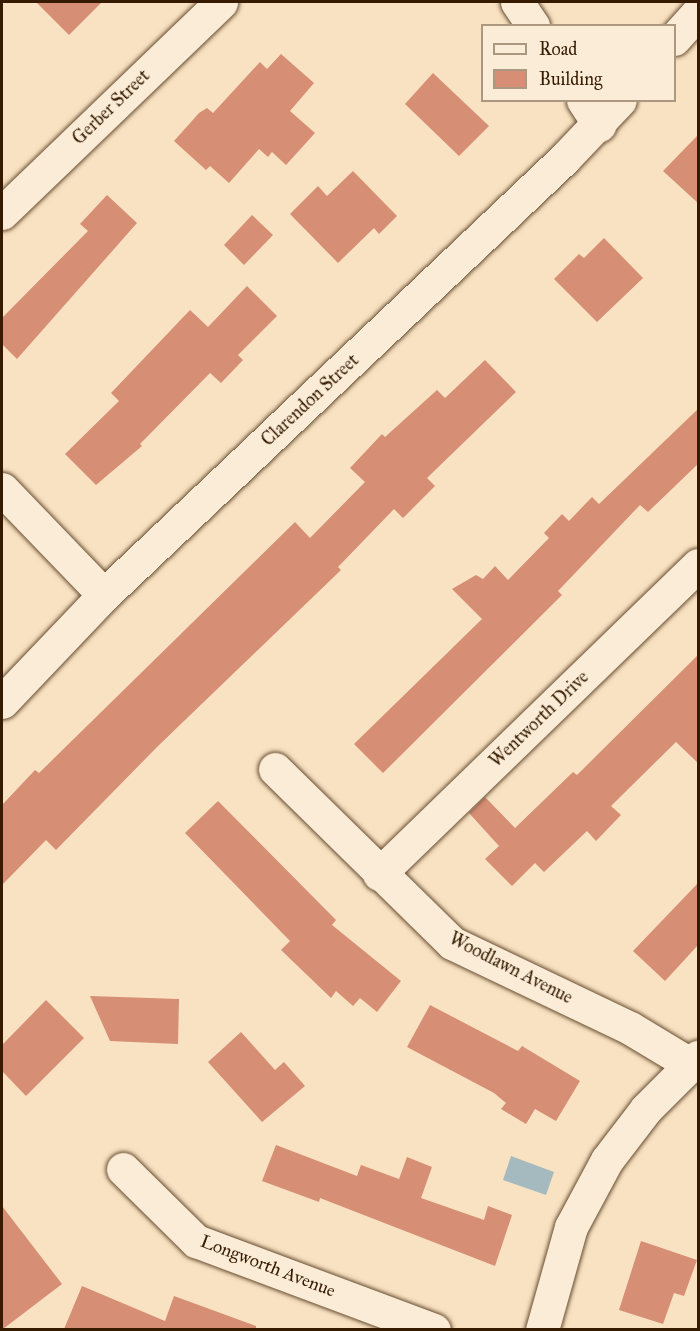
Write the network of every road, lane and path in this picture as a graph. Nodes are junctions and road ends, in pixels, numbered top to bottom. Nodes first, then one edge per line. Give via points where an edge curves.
1 (221, 2) edge
2 (517, 2) edge
3 (699, 12) edge
4 (532, 24) edge
5 (676, 38) edge
6 (616, 102) edge
7 (591, 113) edge
8 (2, 213) edge
9 (2, 489) edge
10 (699, 565) edge
11 (104, 595) junction
12 (2, 702) edge
13 (275, 769) dead end
14 (379, 874) junction
15 (694, 1060) edge
16 (123, 1169) dead end
17 (434, 1329) edge
18 (542, 1329) edge

1 - 8 street, Gerber Street
2 - 4 street
3 - 5 street
6 - 7 street, Clarendon Street
7 - 11 street, Clarendon Street
9 - 11 street
10 - 14 street, Wentworth Drive
11 - 12 street, Clarendon Street
13 - 14 street, Woodlawn Avenue
14 - 15 street, Woodlawn Avenue via 452,943
15 - 18 street via 646,1109 607,1160 571,1227
16 - 17 street, Longworth Avenue via 196,1241

